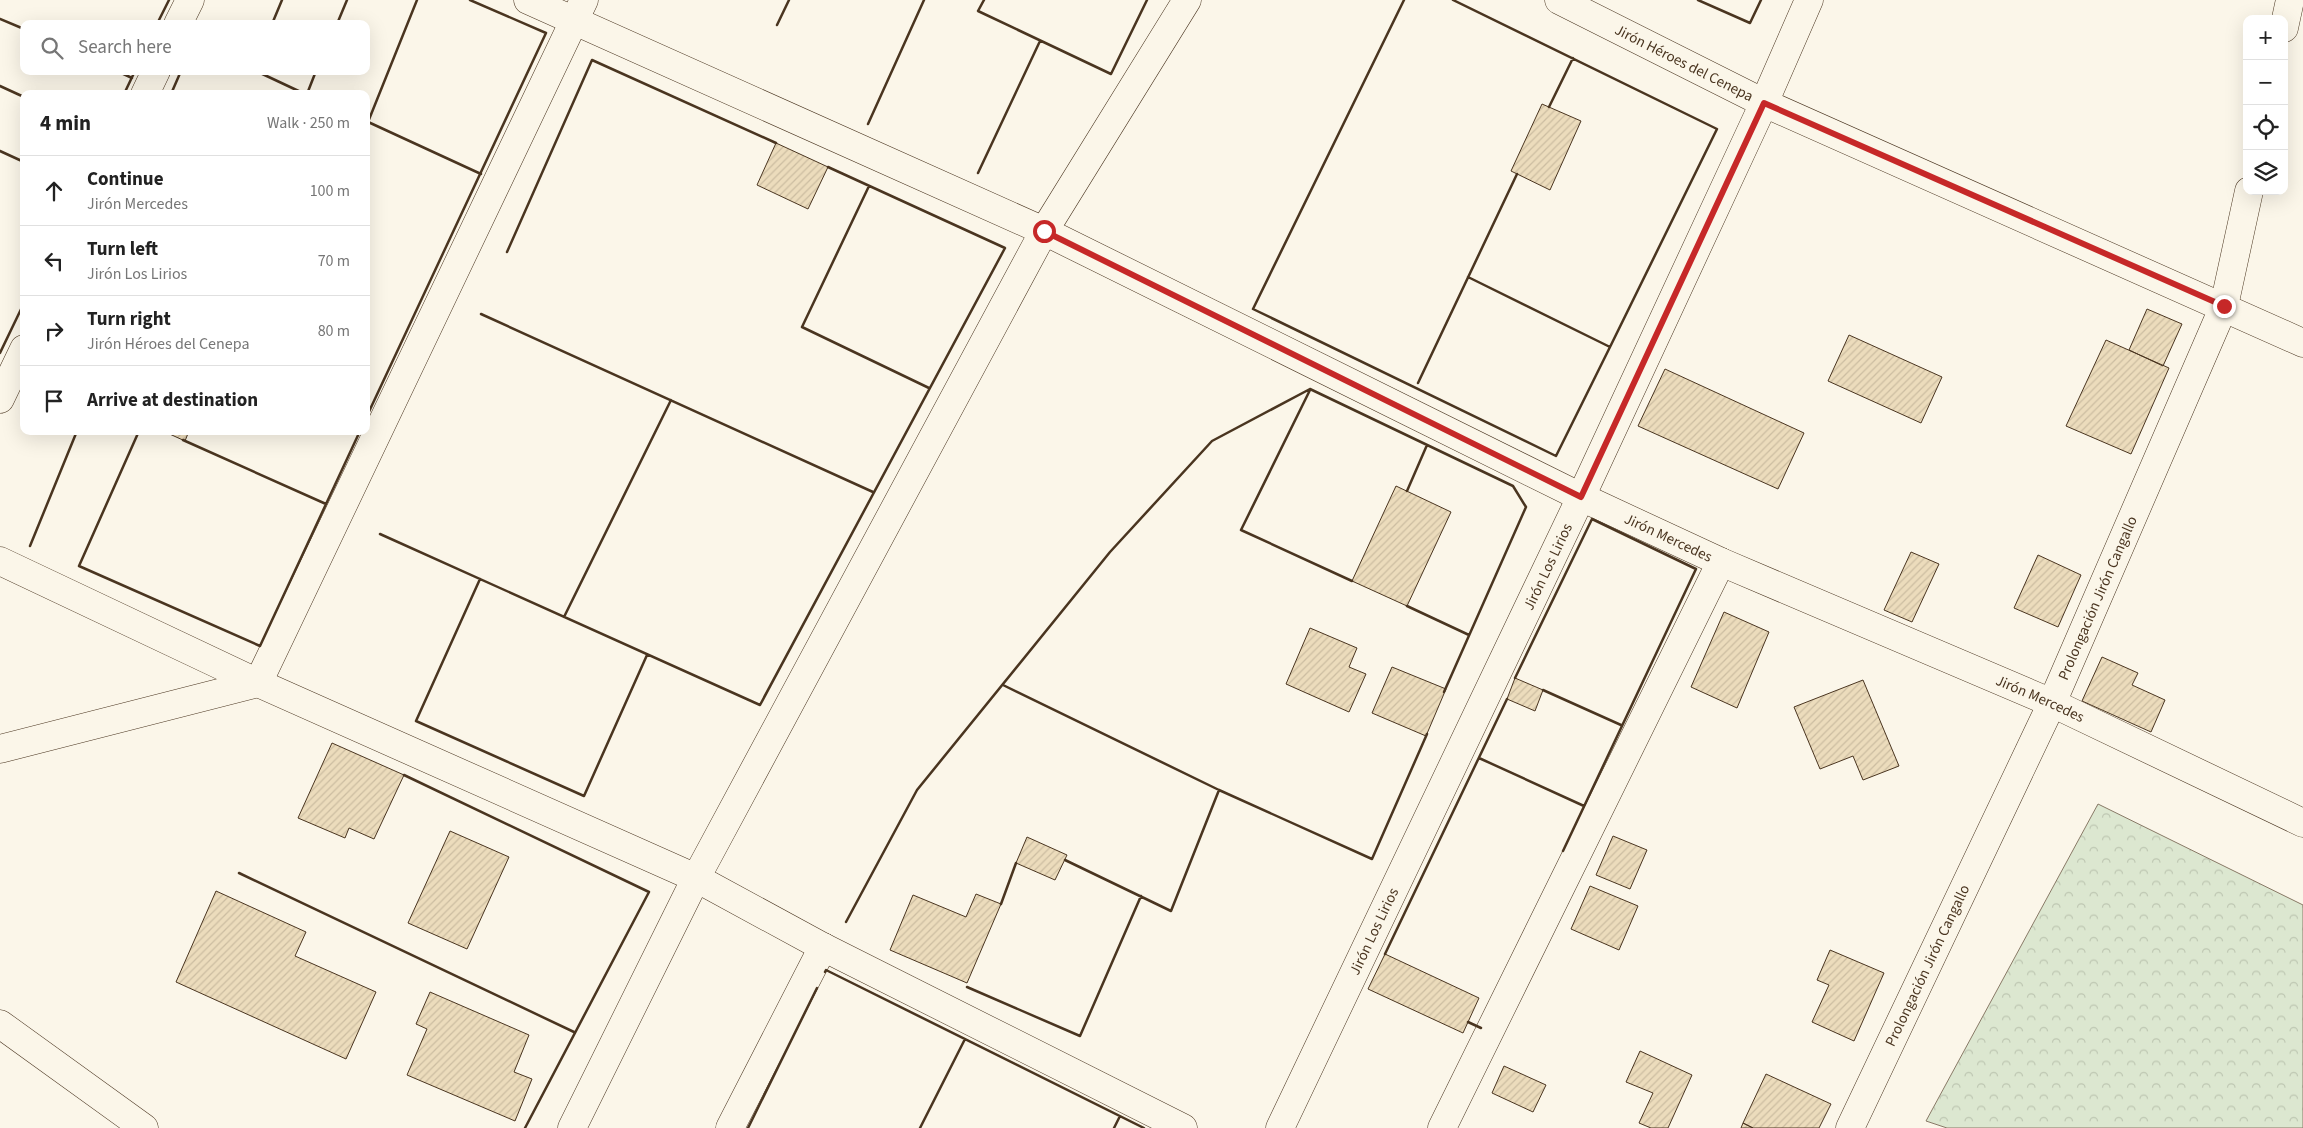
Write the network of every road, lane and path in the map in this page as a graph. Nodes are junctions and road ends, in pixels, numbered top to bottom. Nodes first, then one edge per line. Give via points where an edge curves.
1 (190, 0) edge
2 (528, 0) edge
3 (1187, 0) edge
4 (1559, 0) edge
5 (1809, 0) edge
6 (2290, 0) edge
7 (580, 11) edge
8 (2287, 15) edge
9 (180, 20) edge
10 (154, 75) edge
11 (147, 90) edge
12 (1764, 103) junction
13 (2248, 195) edge
14 (1044, 231) junction
15 (2224, 306) junction
16 (2303, 343) edge
17 (20, 357) edge
18 (0, 399) edge
19 (1581, 497) junction
20 (0, 561) edge
21 (1720, 562) junction
22 (258, 683) junction
23 (2052, 703) junction
24 (0, 749) edge
25 (2303, 823) edge
26 (696, 878) junction
27 (823, 947) junction
28 (0, 1024) edge
29 (144, 1128) edge
30 (572, 1128) edge
31 (730, 1128) edge
32 (1183, 1128) edge
33 (1280, 1128) edge
34 (1442, 1128) edge
35 (1850, 1128) edge

1 - 9 street
2 - 7 street, Jirón Mercedes
3 - 14 street
4 - 12 street, Jirón Héroes del Cenepa
5 - 12 street, Jirón Los Lirios
6 - 8 street
7 - 14 street, Jirón Mercedes
7 - 22 street
10 - 11 street
12 - 15 street, Jirón Héroes del Cenepa
12 - 19 street, Jirón Los Lirios
13 - 15 street, Prolongación Jirón Cangallo
14 - 19 street, Jirón Mercedes
14 - 26 street
15 - 16 street, Jirón Héroes del Cenepa
15 - 23 street, Prolongación Jirón Cangallo
17 - 18 street
19 - 21 street, Jirón Mercedes
19 - 33 street, Jirón Los Lirios
20 - 22 street
21 - 23 street, Jirón Mercedes
21 - 34 street
22 - 24 street
22 - 26 street
23 - 25 street, Jirón Mercedes
23 - 35 street, Prolongación Jirón Cangallo
26 - 27 street
26 - 30 street
27 - 31 street
27 - 32 street
28 - 29 street

